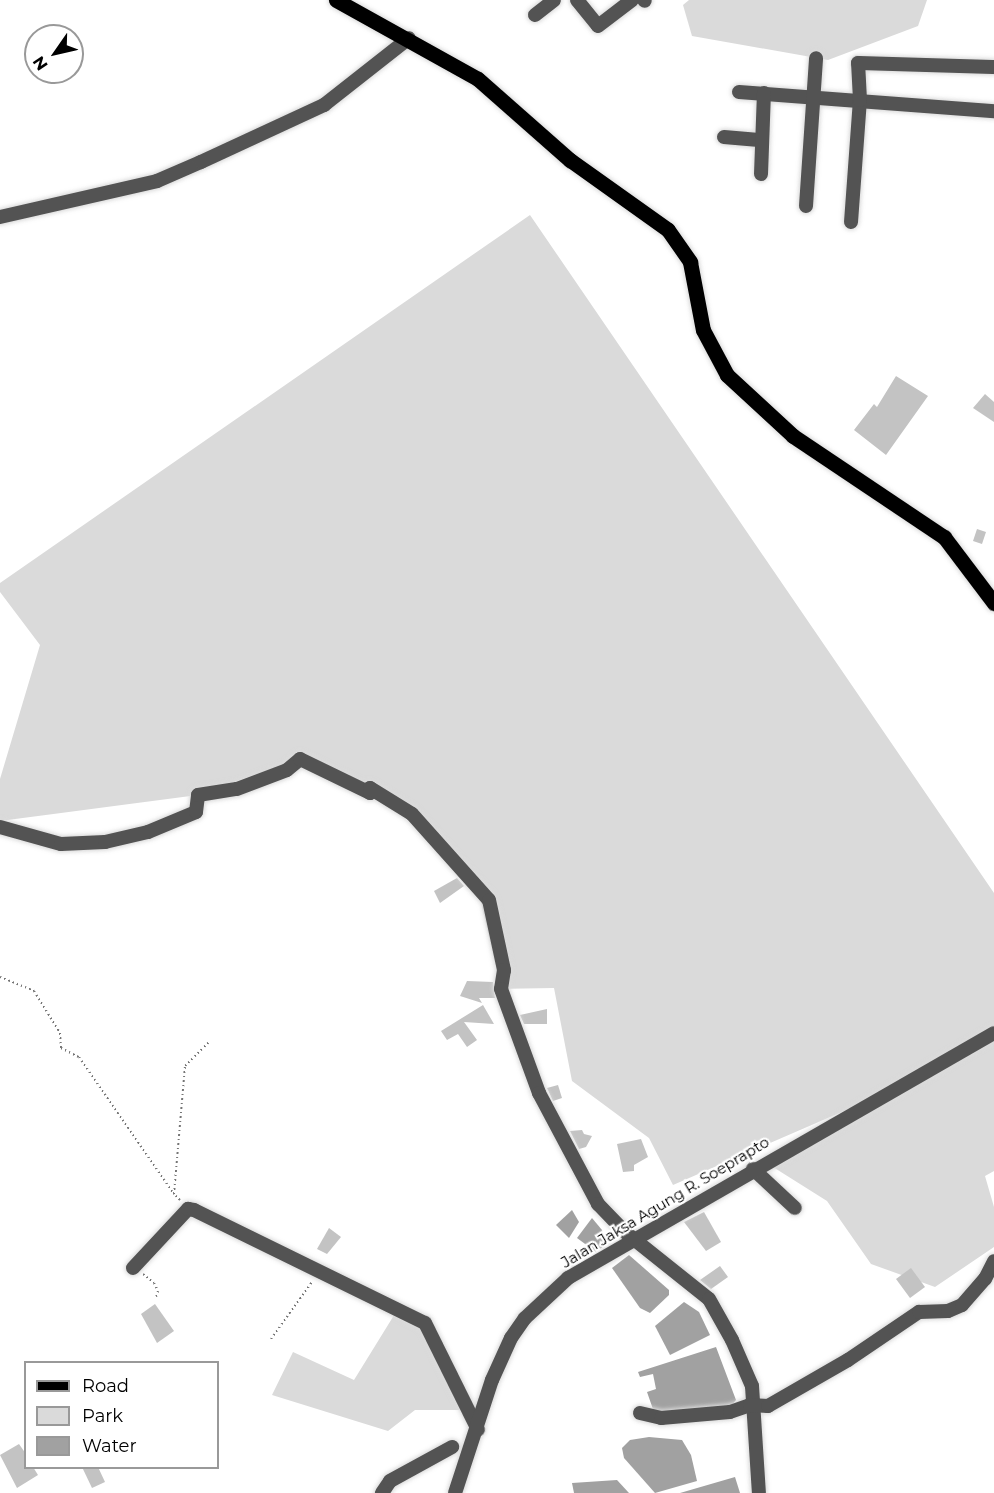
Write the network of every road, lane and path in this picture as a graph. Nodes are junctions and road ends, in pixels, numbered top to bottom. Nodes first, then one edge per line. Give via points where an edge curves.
1 (336, 0) edge
2 (554, 0) edge
3 (578, 0) edge
4 (640, 0) edge
5 (535, 15) dead end
6 (409, 38) junction
7 (816, 58) dead end
8 (994, 67) edge
9 (739, 92) dead end
10 (764, 93) junction
11 (814, 97) junction
12 (860, 100) junction
13 (994, 111) edge
14 (724, 137) dead end
15 (762, 140) junction
16 (761, 174) dead end
17 (806, 206) dead end
18 (0, 217) edge
19 (851, 222) dead end
20 (994, 601) edge
21 (0, 827) edge
22 (0, 977) edge
23 (994, 1033) edge
24 (209, 1042) dead end
25 (753, 1169) junction
26 (174, 1194) junction
27 (795, 1208) dead end
28 (188, 1209) junction
29 (632, 1238) junction
30 (994, 1261) edge
31 (133, 1268) joint
32 (315, 1271) junction
33 (156, 1297) dead end
34 (271, 1339) dead end
35 (750, 1405) junction
36 (640, 1413) dead end
37 (478, 1430) junction
38 (452, 1447) dead end
39 (382, 1493) edge
40 (455, 1493) edge
41 (759, 1493) edge

1 - 6 main road
2 - 5 street
3 - 4 street via 598,26
6 - 18 street via 324,105 193,166 157,181
6 - 20 main road via 487,85 570,160 668,230 690,262 703,330 727,375 793,436 944,537
7 - 11 street
8 - 12 street via 858,63
9 - 10 street
10 - 11 street
10 - 15 street
11 - 12 street
11 - 17 street
12 - 13 street
12 - 19 street
14 - 15 street
15 - 16 street
21 - 29 street via 62,844 105,842 148,832 196,812 198,795 237,789 287,770 300,759 370,794 370,788 412,814 489,900 504,970 501,989 539,1093 598,1204
22 - 26 path via 34,991 60,1033 61,1048 79,1057
23 - 25 street, Jalan Jaksa Agung R. Soeprapto
24 - 26 path via 185,1066
25 - 27 street
25 - 29 street, Jalan Jaksa Agung R. Soeprapto
26 - 28 path
28 - 31 street
28 - 32 street
29 - 35 street via 708,1299 745,1366 752,1386
29 - 37 street, Jalan Jaksa Agung R. Soeprapto via 568,1278 525,1318 496,1370
30 - 35 street via 985,1279 962,1305 948,1311 919,1312 848,1360 768,1406
31 - 33 path via 154,1283
32 - 34 path via 310,1289
32 - 37 street via 425,1323
35 - 36 street via 730,1412 661,1418
35 - 41 street
37 - 40 street, Jalan Jaksa Agung R. Soeprapto
38 - 39 street via 390,1481

